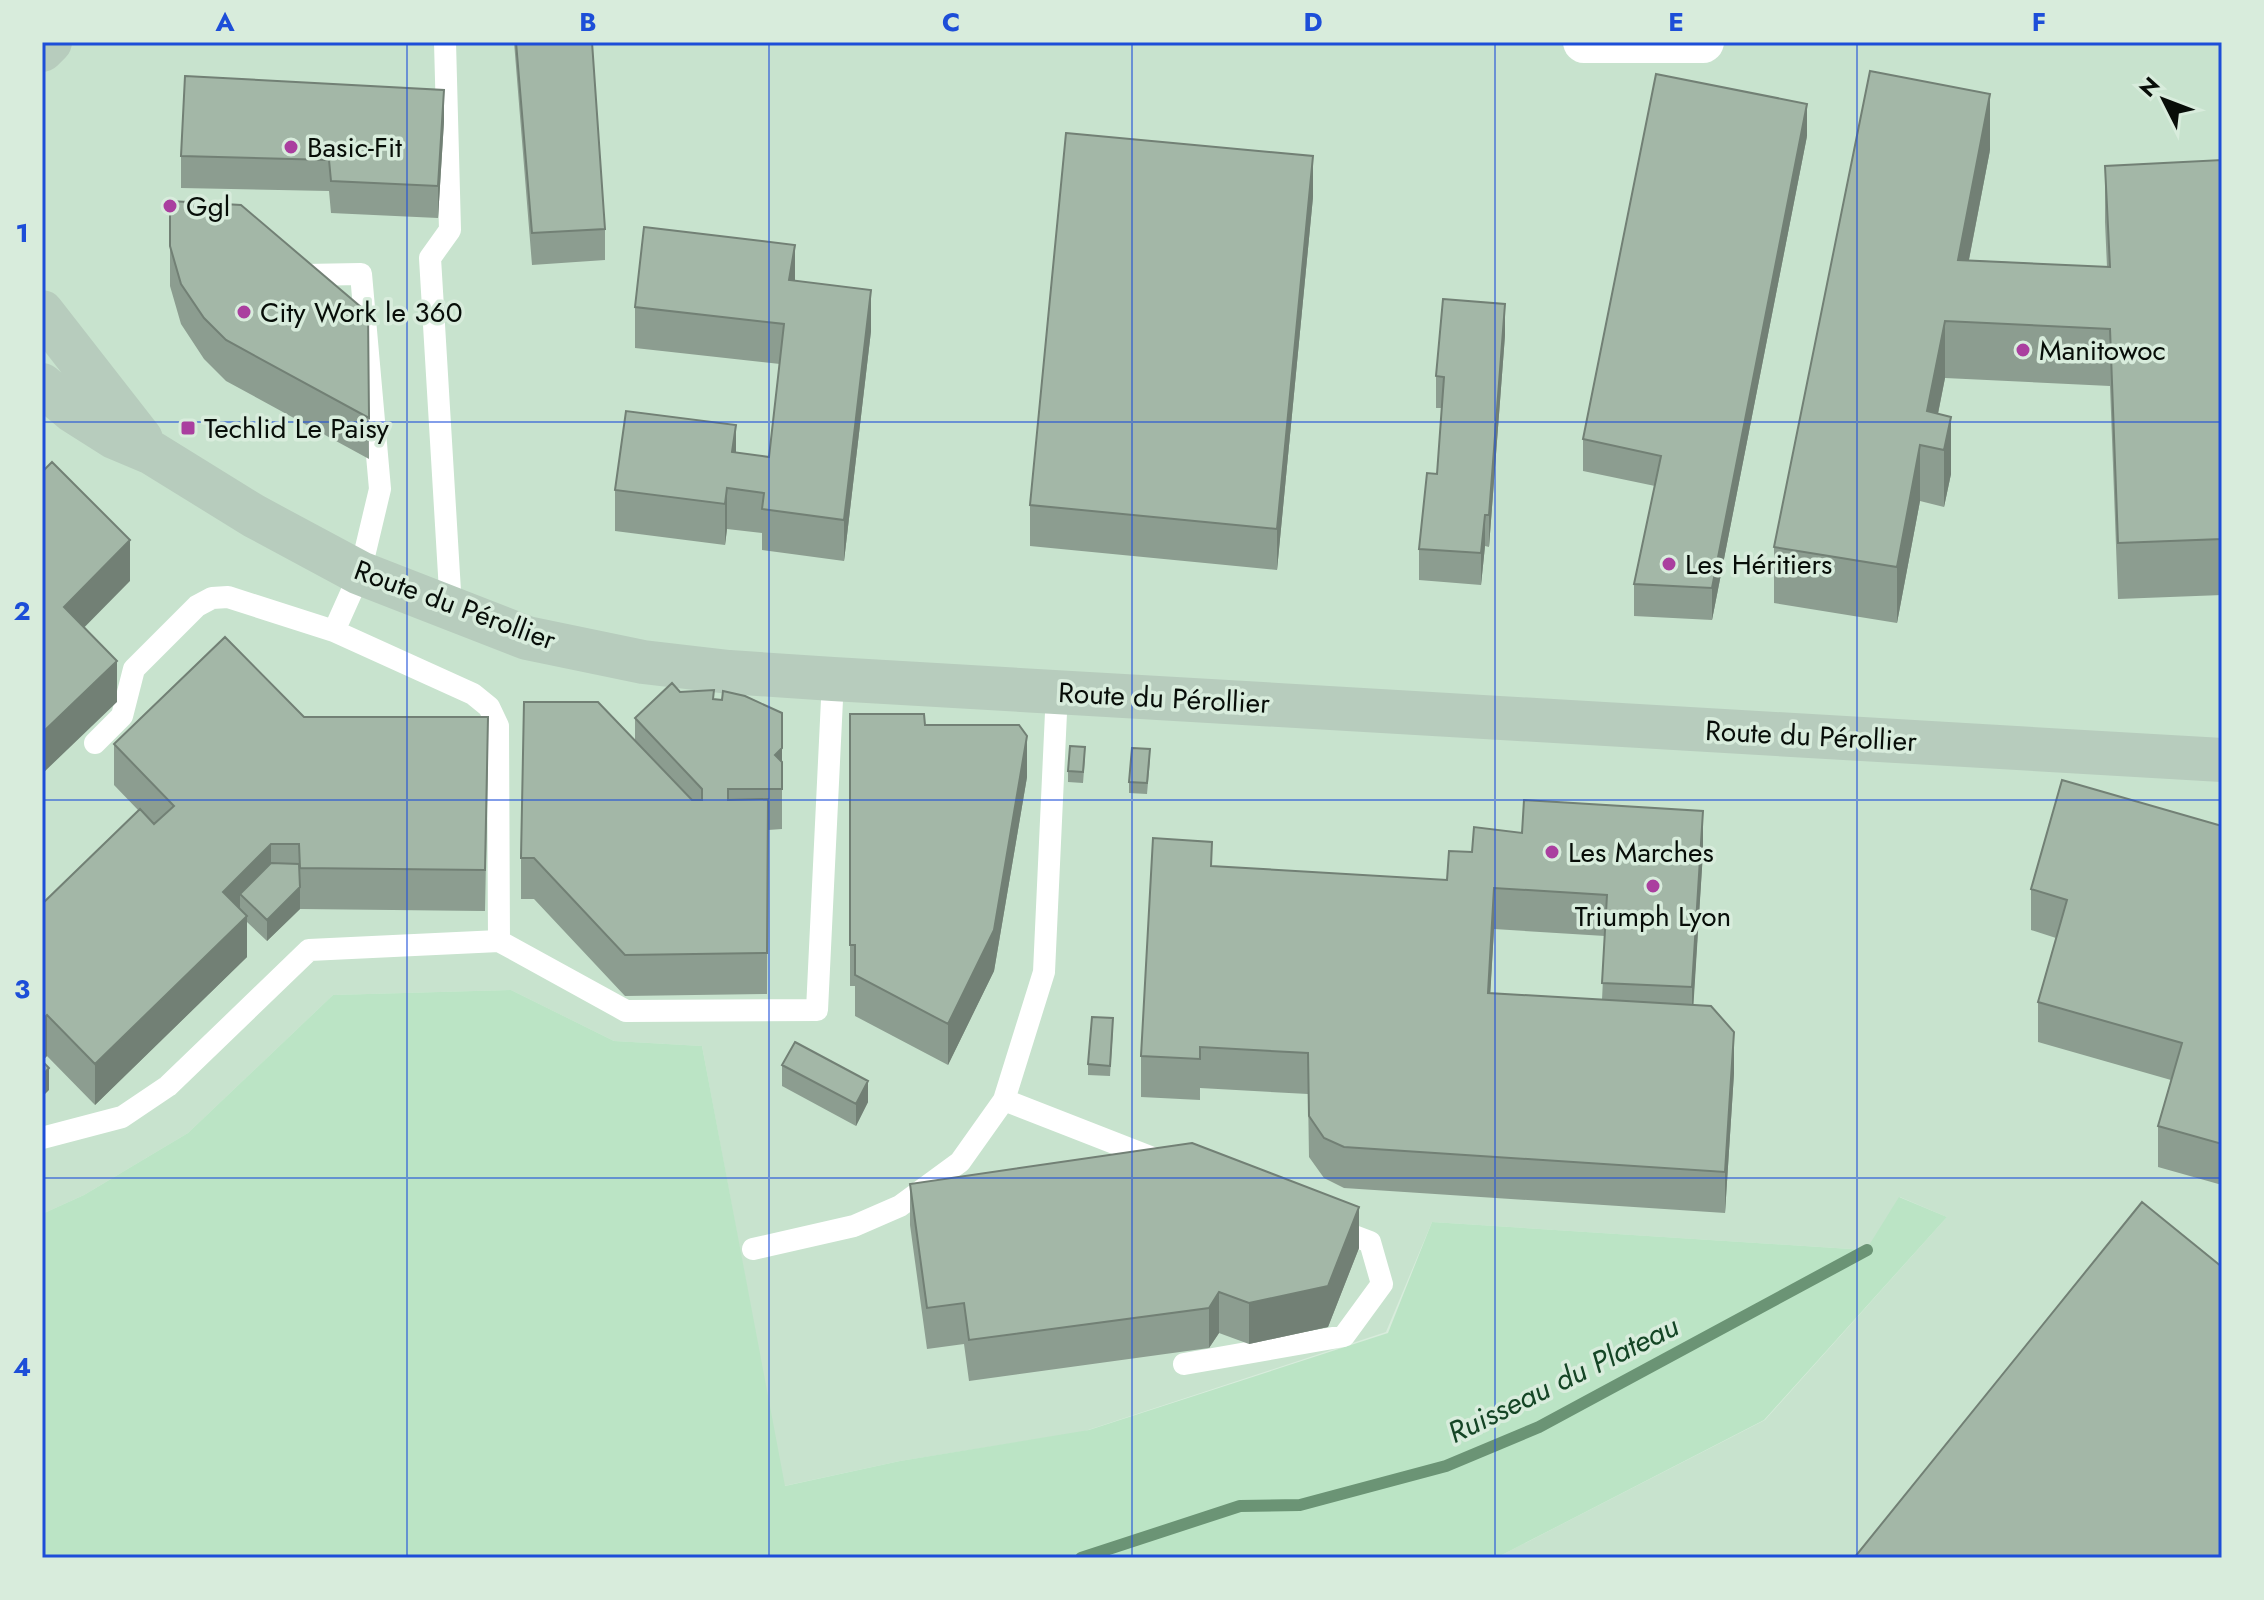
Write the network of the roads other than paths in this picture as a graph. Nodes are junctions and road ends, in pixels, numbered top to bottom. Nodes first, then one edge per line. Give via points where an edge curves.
1 (45, 42) edge
2 (445, 42) edge
3 (1584, 42) edge
4 (1703, 42) edge
5 (42, 50) edge
6 (304, 275) edge
7 (42, 312) edge
8 (42, 385) edge
9 (152, 453) junction
10 (360, 573) junction
11 (451, 608) junction
12 (334, 631) junction
13 (833, 679) junction
14 (1057, 691) junction
15 (95, 743) dead end
16 (2222, 760) edge
17 (499, 941) junction
18 (1004, 1100) junction
19 (42, 1138) edge
20 (1179, 1168) edge
21 (1311, 1219) edge
22 (753, 1249) dead end
23 (1184, 1364) dead end

1 - 5 main road
2 - 11 lane via 450,230 430,258
3 - 4 street
6 - 10 lane via 361,274 380,489
7 - 9 main road, Route du Pérollier
8 - 9 main road, Route du Pérollier via 114,437
9 - 10 main road, Route du Pérollier
10 - 11 main road, Route du Pérollier
10 - 12 lane
11 - 13 main road, Route du Pérollier via 527,638 643,662
12 - 15 lane via 228,597 212,598 197,606 134,669 122,716
12 - 17 lane via 473,694 489,707 498,726
13 - 14 main road, Route du Pérollier
13 - 17 lane via 817,1010 626,1011
14 - 16 main road, Route du Pérollier
14 - 18 lane via 1044,972
17 - 19 lane via 309,950 168,1086 122,1117
18 - 20 lane
18 - 22 lane via 960,1162 900,1206 854,1226
21 - 23 lane via 1370,1242 1382,1284 1344,1336

